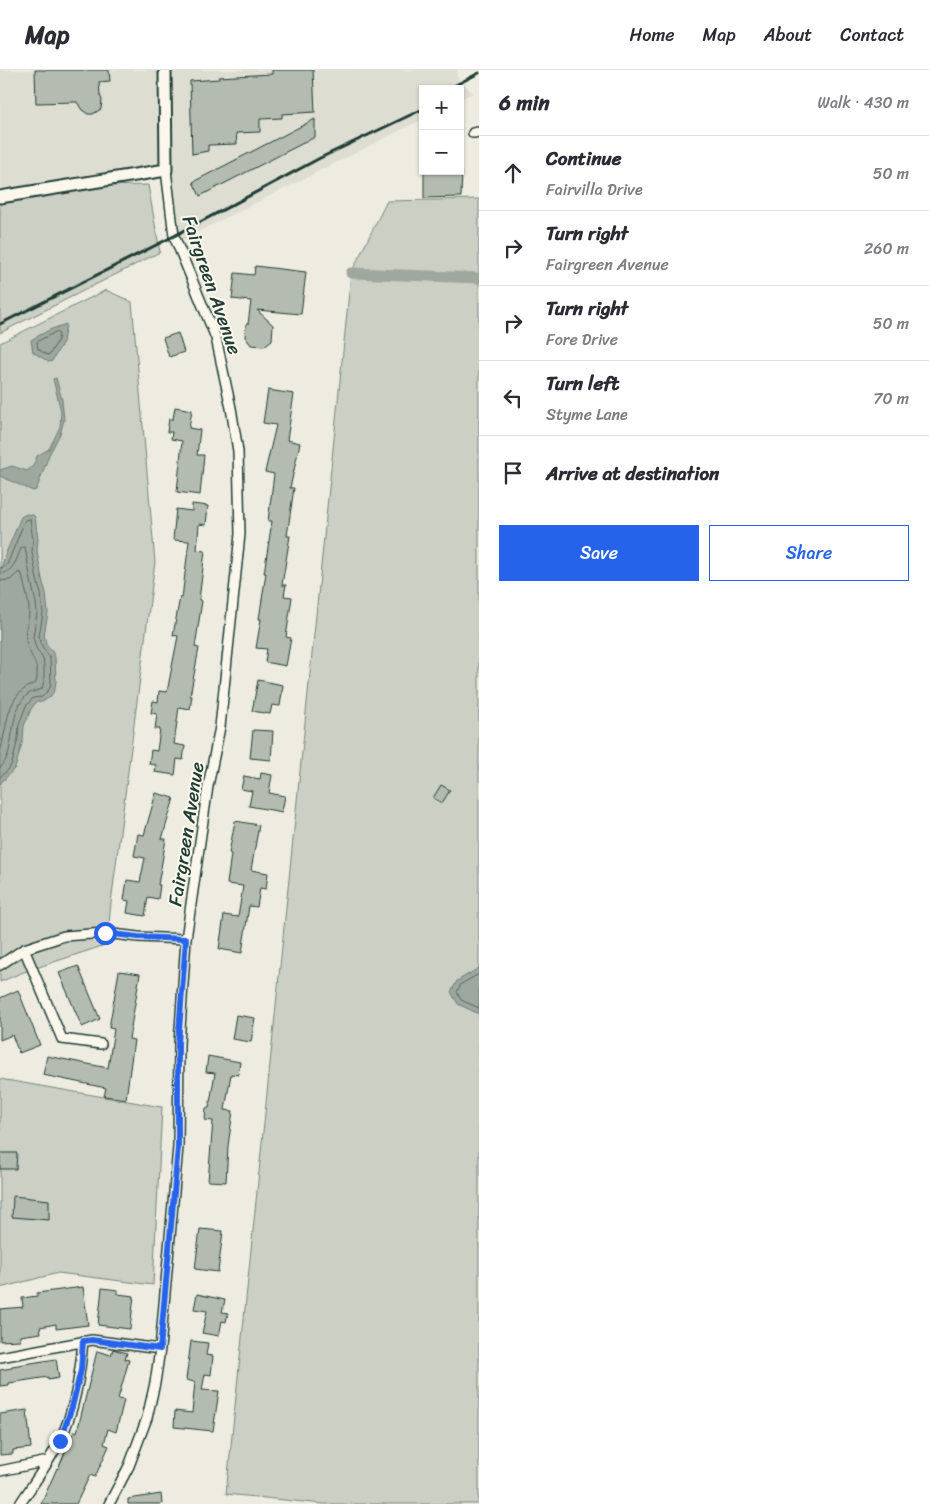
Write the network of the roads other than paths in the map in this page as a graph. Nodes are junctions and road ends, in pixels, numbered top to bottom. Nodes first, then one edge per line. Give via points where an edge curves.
1 (165, 70) edge
2 (166, 170) junction
3 (0, 197) edge
4 (186, 939) junction
5 (24, 949) junction
6 (0, 965) edge
7 (101, 1044) dead end
8 (83, 1341) junction
9 (160, 1349) junction
10 (0, 1357) edge
11 (48, 1461) junction
12 (0, 1471) edge
13 (20, 1504) edge
14 (109, 1504) edge

1 - 2 street
2 - 3 street
2 - 4 street, Fairgreen Avenue via 174,236 216,338 238,451 240,534 220,726
4 - 5 street via 105,933 64,936
4 - 9 street, Fairgreen Avenue via 178,1044 178,1147
5 - 6 street
5 - 7 street via 62,1039
8 - 9 street
8 - 10 street
8 - 11 street via 81,1370 72,1407 60,1441
9 - 14 street, Fairgreen Avenue via 147,1418 129,1466
11 - 12 street
11 - 13 street

